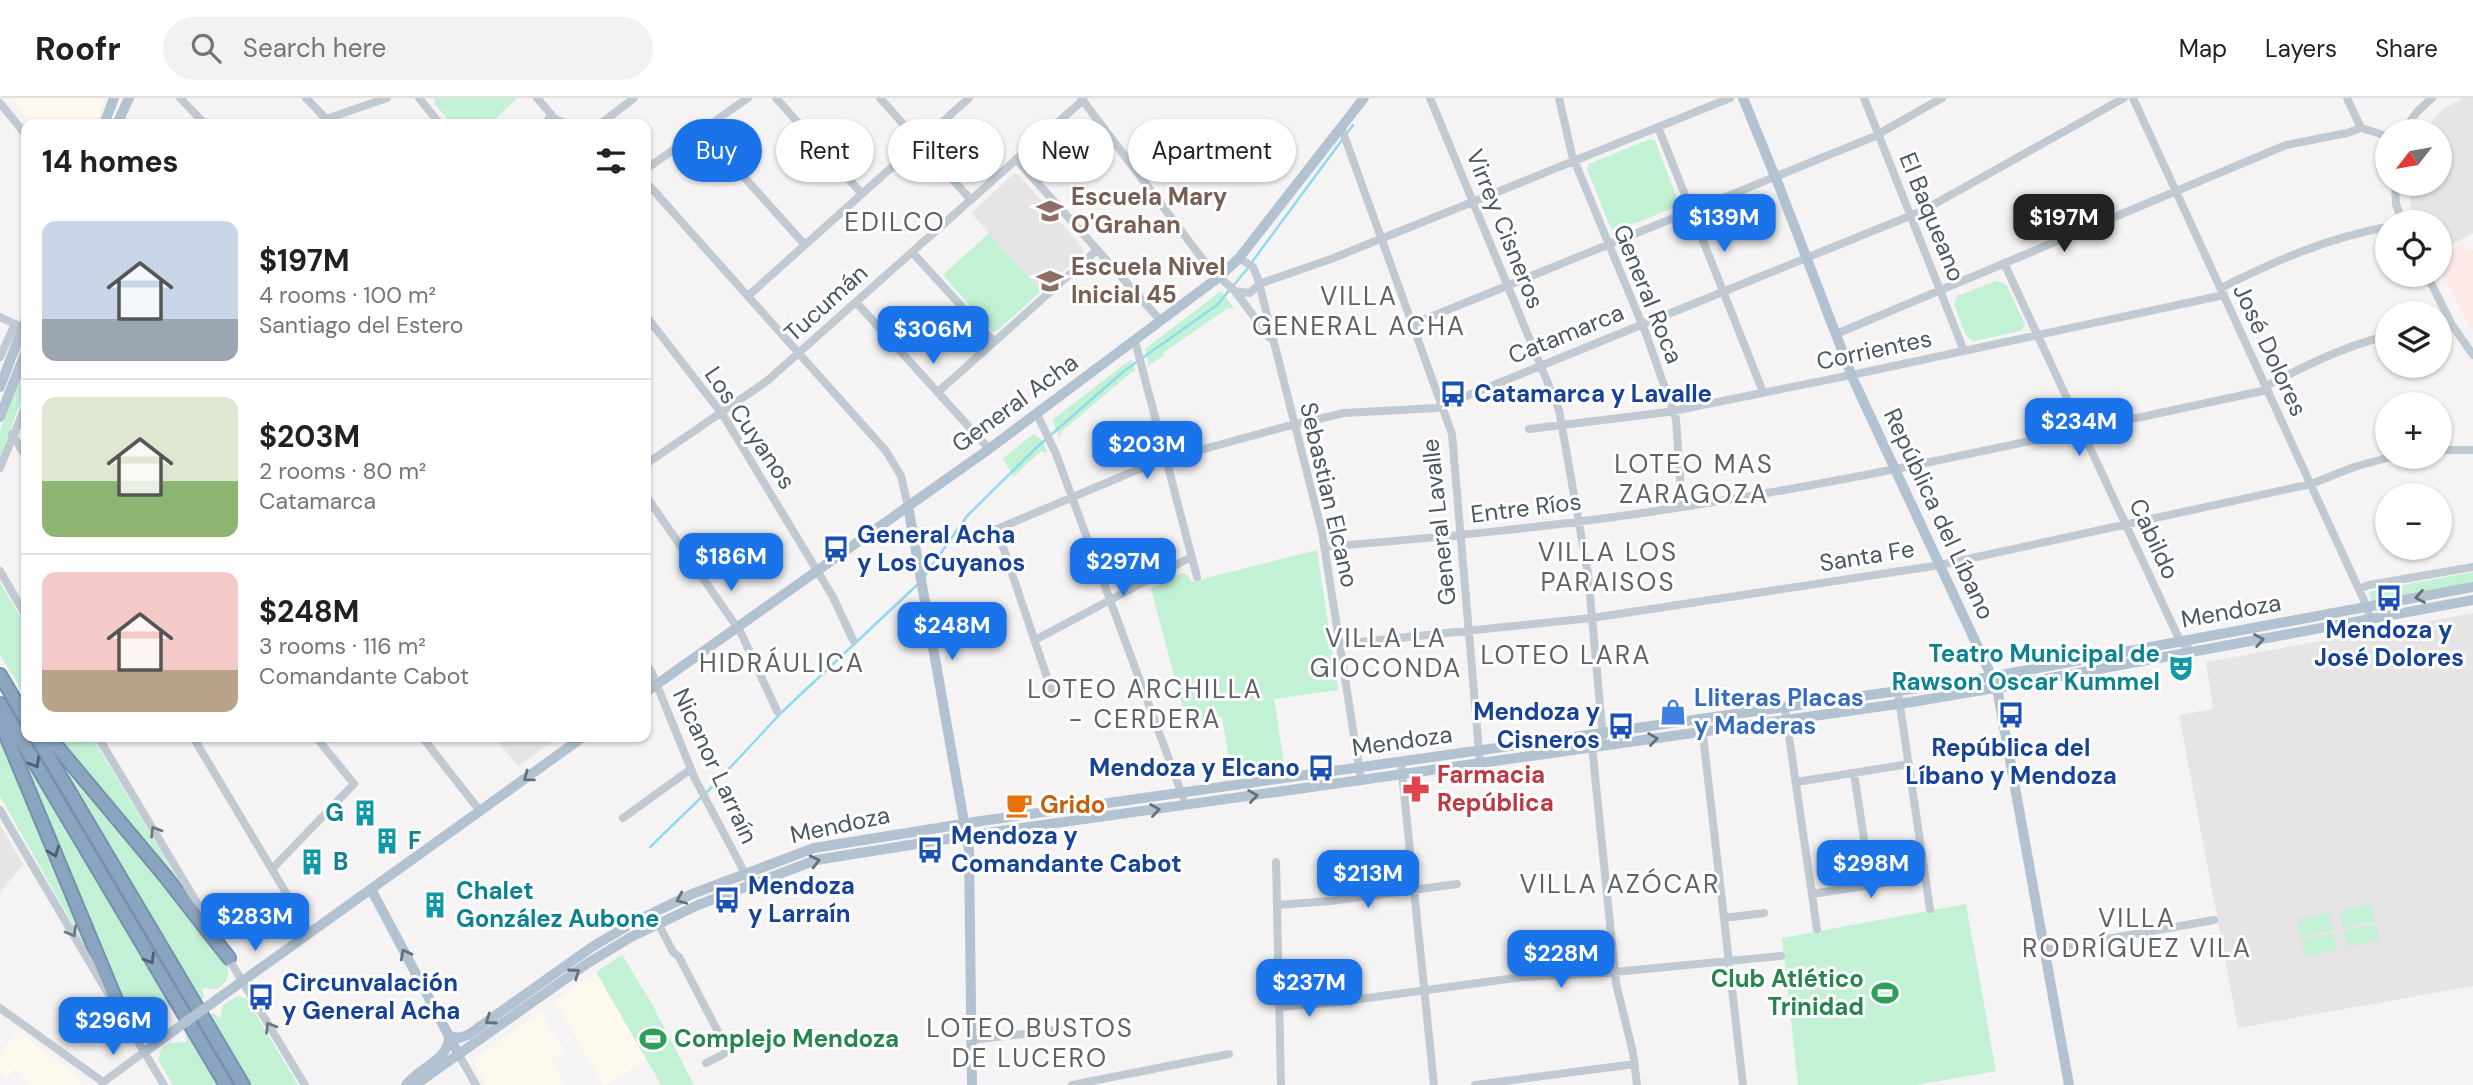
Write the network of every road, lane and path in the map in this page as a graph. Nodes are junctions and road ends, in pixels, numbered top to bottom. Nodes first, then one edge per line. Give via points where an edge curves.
1 (114, 98) edge
2 (129, 98) edge
3 (181, 98) edge
4 (306, 98) edge
5 (387, 98) edge
6 (419, 98) edge
7 (537, 98) edge
8 (634, 98) edge
9 (748, 98) edge
10 (776, 98) edge
11 (880, 98) edge
12 (969, 98) edge
13 (1364, 98) edge
14 (1430, 98) edge
15 (1559, 98) edge
16 (1730, 98) edge
17 (1743, 98) edge
18 (1864, 98) edge
19 (1942, 98) edge
20 (2124, 98) edge
21 (2133, 98) edge
22 (2347, 98) edge
23 (2432, 98) edge
24 (1082, 99) edge
25 (1, 107) edge
26 (551, 114) junction
27 (106, 119) edge
28 (119, 119) edge
29 (200, 119) edge
30 (325, 119) edge
31 (335, 119) edge
32 (436, 119) edge
33 (548, 119) edge
34 (556, 119) edge
35 (607, 119) edge
36 (718, 119) edge
37 (899, 119) edge
38 (945, 119) edge
39 (2412, 119) edge
40 (1341, 127) junction
41 (1658, 127) junction
42 (2361, 128) junction
43 (21, 129) edge
44 (2375, 132) edge
45 (1878, 134) junction
46 (672, 151) edge
47 (1016, 159) junction
48 (1574, 161) junction
49 (651, 166) edge
50 (888, 170) edge
51 (1775, 176) junction
52 (749, 182) edge
53 (955, 182) edge
54 (651, 188) edge
55 (2176, 191) junction
56 (862, 194) junction
57 (971, 200) junction
58 (1473, 202) junction
59 (1691, 210) junction
60 (1910, 215) junction
61 (2375, 229) edge
62 (1382, 239) junction
63 (1608, 244) junction
64 (805, 245) junction
65 (1097, 250) junction
66 (912, 252) junction
67 (1807, 257) junction
68 (1239, 258) junction
69 (2004, 263) junction
70 (1219, 277) junction
71 (1259, 284) junction
72 (1507, 285) junction
73 (1940, 290) junction
74 (1235, 291) junction
75 (1723, 291) junction
76 (2222, 291) junction
77 (747, 296) junction
78 (856, 302) junction
79 (0, 317) edge
80 (1161, 321) junction
81 (651, 322) edge
82 (1413, 324) junction
83 (1642, 324) junction
84 (2452, 325) edge
85 (21, 327) edge
86 (21, 328) edge
87 (21, 330) edge
88 (1836, 334) junction
89 (2038, 335) junction
90 (2375, 339) edge
91 (1135, 341) junction
92 (994, 342) junction
93 (1273, 343) junction
94 (1964, 351) junction
95 (799, 353) junction
96 (2473, 355) edge
97 (0, 357) edge
98 (21, 364) edge
99 (1541, 366) junction
100 (1851, 375) junction
101 (0, 387) edge
102 (2267, 388) junction
103 (938, 392) junction
104 (1763, 392) junction
105 (1443, 406) junction
106 (1673, 411) junction
107 (721, 412) junction
108 (1037, 414) junction
109 (21, 415) edge
110 (0, 416) edge
111 (1294, 425) junction
112 (1562, 425) junction
113 (1529, 429) dead end
114 (2082, 430) junction
115 (12, 434) junction
116 (21, 449) edge
117 (989, 449) junction
118 (2452, 450) edge
119 (2473, 450) edge
120 (1166, 459) junction
121 (651, 461) edge
122 (2375, 461) edge
123 (0, 468) edge
124 (1895, 470) junction
125 (2311, 484) junction
126 (1072, 497) junction
127 (651, 503) edge
128 (908, 506) junction
129 (1682, 508) junction
130 (1579, 521) junction
131 (2126, 525) junction
132 (1461, 536) junction
133 (1324, 547) junction
134 (1191, 557) junction
135 (1940, 565) junction
136 (2473, 567) edge
137 (817, 570) junction
138 (0, 571) edge
139 (1197, 577) dead end
140 (2473, 587) edge
141 (2359, 589) junction
142 (2473, 600) edge
143 (1109, 601) junction
144 (21, 607) edge
145 (2367, 607) junction
146 (1592, 618) junction
147 (2370, 620) junction
148 (737, 627) junction
149 (1469, 631) junction
150 (853, 640) dead end
151 (1035, 640) junction
152 (2180, 641) junction
153 (1339, 644) junction
154 (2192, 652) junction
155 (2167, 657) junction
156 (651, 673) edge
157 (0, 674) edge
158 (1992, 676) junction
159 (657, 684) junction
160 (651, 688) edge
161 (1997, 688) junction
162 (1053, 695) dead end
163 (1899, 698) junction
164 (21, 701) edge
165 (0, 704) edge
166 (21, 710) edge
167 (776, 711) dead end
168 (1786, 715) junction
169 (0, 721) edge
170 (1702, 726) junction
171 (21, 739) edge
172 (1597, 741) junction
173 (23, 742) edge
174 (40, 742) edge
175 (53, 742) edge
176 (101, 742) edge
177 (196, 742) edge
178 (320, 742) edge
179 (426, 742) edge
180 (576, 742) edge
181 (1480, 758) junction
182 (1909, 764) junction
183 (691, 769) junction
184 (1401, 769) junction
185 (1854, 773) junction
186 (1360, 775) junction
187 (1796, 782) junction
188 (1184, 800) junction
189 (0, 810) edge
190 (480, 811) junction
191 (623, 818) dead end
192 (964, 824) junction
193 (966, 836) junction
194 (1276, 862) dead end
195 (272, 870) junction
196 (745, 873) junction
197 (1925, 877) junction
198 (751, 884) junction
199 (1457, 884) dead end
200 (1871, 886) junction
201 (371, 889) junction
202 (1415, 889) junction
203 (1812, 894) junction
204 (1277, 905) junction
205 (1930, 909) dead end
206 (1765, 913) dead end
207 (1724, 918) junction
208 (2214, 920) dead end
209 (658, 923) junction
210 (1817, 929) dead end
211 (310, 933) junction
212 (2045, 950) junction
213 (1781, 956) dead end
214 (229, 958) junction
215 (1729, 961) junction
216 (1615, 972) junction
217 (243, 981) junction
218 (1426, 990) junction
219 (1279, 1007) junction
220 (0, 1008) edge
221 (124, 1018) junction
222 (1066, 1029) dead end
223 (449, 1036) junction
224 (971, 1040) junction
225 (144, 1052) junction
226 (1229, 1054) dead end
227 (459, 1055) junction
228 (706, 1063) dead end
229 (1635, 1064) junction
230 (101, 1084) edge
231 (969, 1084) edge
232 (164, 1085) edge
233 (226, 1085) edge
234 (243, 1085) edge
235 (305, 1085) edge
236 (406, 1085) edge
237 (415, 1085) edge
238 (477, 1085) edge
239 (1072, 1085) edge
240 (1281, 1085) edge
241 (1434, 1085) edge
242 (1475, 1085) edge
243 (1637, 1085) edge
244 (1743, 1085) edge
245 (2069, 1085) edge

1 - 27 main road
2 - 28 main road
3 - 29 street
4 - 30 street
5 - 31 street
6 - 32 street
7 - 26 street
8 - 35 street
9 - 36 street
10 - 56 street
11 - 37 street
12 - 38 street
13 - 40 main road, General Acha
14 - 58 street, Virrey Cisneros
15 - 48 street, General Roca
16 - 41 street
17 - 51 main road, República del Líbano
18 - 45 street, El Baqueano
19 - 45 street
20 - 60 street, Catamarca
21 - 55 street, José Dolores
22 - 42 street
23 - 39 street
24 - 47 street, Tucumán
24 - 70 street, Sebastian Elcano
25 - 43 street
26 - 33 street
26 - 34 street
40 - 62 street, General Lavalle
40 - 68 main road, General Acha
41 - 48 street
41 - 59 street
42 - 44 street
42 - 55 street via 2286,145
45 - 51 street
45 - 60 street, El Baqueano
46 - 49 street
47 - 57 street, Tucumán
47 - 65 street
48 - 58 street
48 - 63 street, General Roca
50 - 56 street
51 - 59 street
51 - 67 main road, República del Líbano
52 - 64 street
53 - 57 street
54 - 77 street
55 - 69 street
55 - 76 street, José Dolores
56 - 64 street
57 - 66 street, Tucumán
58 - 62 street
58 - 72 street, Virrey Cisneros
59 - 63 street
59 - 75 street
60 - 67 street, Catamarca
60 - 73 street, El Baqueano
61 - 76 street, Corrientes via 2279,259
62 - 71 street
62 - 82 street, General Lavalle
63 - 72 street
63 - 83 street, General Roca
64 - 77 street
65 - 80 street
65 - 92 street
66 - 78 street, Tucumán
66 - 92 street
67 - 75 street, Catamarca
67 - 88 main road, República del Líbano
68 - 70 main road, General Acha
68 - 71 street, Sebastian Elcano via 1253,267
69 - 73 street
69 - 89 street, Cabildo
70 - 74 street, Sebastian Elcano
70 - 80 main road, General Acha
71 - 74 street via 1250,293
71 - 93 street, Sebastian Elcano
72 - 82 street
72 - 99 street, Virrey Cisneros
73 - 88 street
73 - 94 street, El Baqueano
74 - 93 street, Sebastian Elcano
75 - 83 street, Catamarca
75 - 104 street
76 - 89 street, Corrientes
76 - 102 street, José Dolores
77 - 95 street
78 - 95 street, Tucumán
78 - 103 street
79 - 85 street
80 - 91 main road, General Acha
81 - 107 street, Los Cuyanos
82 - 105 street, General Lavalle
83 - 99 street, Catamarca
83 - 106 street, General Roca
84 - 96 street
86 - 97 street
87 - 101 main road
88 - 100 main road, República del Líbano
89 - 94 street, Corrientes
89 - 114 street, Cabildo
90 - 102 street, Entre Ríos via 2321,358
91 - 108 main road, General Acha
91 - 120 street
92 - 103 street
93 - 111 street, Sebastian Elcano
94 - 100 street, Corrientes
95 - 107 street, Tucumán
95 - 128 street via 891,457
98 - 110 main road
99 - 105 street, Catamarca
99 - 112 street, Virrey Cisneros
100 - 104 street, Corrientes
100 - 124 main road, República del Líbano
102 - 114 street, Entre Ríos
102 - 125 street, José Dolores
103 - 117 street
104 - 106 street, Corrientes
105 - 111 street, Catamarca via 1344,413
105 - 132 street, General Lavalle via 1452,434
106 - 112 street, Corrientes
106 - 129 street, General Roca
107 - 121 street, Tucumán
107 - 137 street, Los Cuyanos
108 - 117 main road, General Acha
108 - 126 street
109 - 115 street
111 - 120 street, Catamarca
111 - 133 street, Sebastian Elcano
112 - 113 street, Corrientes
112 - 130 street, Virrey Cisneros
114 - 124 street, Entre Ríos
114 - 131 street, Cabildo
115 - 116 street
115 - 123 street
117 - 128 main road, General Acha
118 - 119 street
120 - 126 street, Catamarca
120 - 134 street
122 - 125 street, Santa Fe
124 - 129 street, Entre Ríos
124 - 135 main road, República del Líbano
125 - 131 street, Santa Fe
125 - 141 street, José Dolores
126 - 143 street
126 - 151 street, Catamarca via 997,529
127 - 148 street
128 - 137 main road, General Acha
128 - 192 main road
129 - 130 street, Entre Ríos
130 - 132 street, Entre Ríos
130 - 146 street, Virrey Cisneros
131 - 135 street, Santa Fe
131 - 152 street, Cabildo
132 - 133 street, Entre Ríos
132 - 149 street, General Lavalle
133 - 153 street, Sebastian Elcano
134 - 139 street
134 - 143 street
135 - 146 street, Santa Fe
135 - 158 main road, República del Líbano
136 - 141 street
137 - 148 main road, General Acha
137 - 150 street, Los Cuyanos
138 - 144 street
140 -> 145 main road, Mendoza
141 - 145 street, José Dolores
142 - 147 main road, Mendoza
143 - 151 street
143 - 188 street
145 - 147 street, José Dolores
145 - 152 main road, Mendoza
146 - 149 street, Santa Fe
146 - 172 street, Virrey Cisneros
154 -> 147 main road, Mendoza
148 - 159 main road, General Acha
148 - 167 street
149 - 153 street, Santa Fe
149 - 181 street, General Lavalle
151 - 162 street
152 - 154 street, Cabildo
152 - 155 street
152 - 158 main road, Mendoza
153 - 186 street, Sebastian Elcano
154 - 155 main road, Mendoza
155 - 161 main road, Mendoza
156 - 159 street, Nicanor Larraín
157 - 164 highway
157 - 166 highway
158 - 161 main road, República del Líbano
158 - 163 main road, Mendoza
159 - 160 main road, General Acha
159 - 183 street, Nicanor Larraín
161 - 163 main road, Mendoza
161 - 212 main road, República del Líbano
163 - 168 main road, Mendoza
163 - 182 street
165 -> 171 highway
168 - 170 main road, Mendoza
168 - 187 street
169 -> 221 highway
170 - 172 main road, Mendoza
170 - 207 street
172 - 181 main road, Mendoza
172 - 216 street, Virrey Cisneros
173 -> 233 highway
174 - 234 highway
175 - 214 highway
214 -> 176 street
177 - 195 street
178 - 195 street via 354,784
179 - 190 street
180 -> 190 main road
181 - 184 main road, Mendoza
182 - 185 street
182 - 197 street
183 - 191 street
183 - 196 street, Nicanor Larraín
184 - 186 main road, Mendoza
184 - 202 street
185 - 187 street
185 - 200 street
186 - 188 main road, Mendoza
187 - 203 street
188 - 192 main road, Mendoza
193 -> 188 main road, Mendoza
189 -> 221 street
190 - 201 main road
192 - 193 main road
192 - 196 main road, Mendoza via 814,848
198 -> 193 main road, Mendoza via 816,860
193 - 224 main road
194 - 204 street
195 - 211 street
196 - 198 street, Nicanor Larraín
196 -> 223 main road, Mendoza via 641,918 465,1037
197 - 200 street
197 - 205 street
198 - 209 main road, Mendoza
199 - 202 street
200 - 203 street
201 - 211 main road
223 -> 201 main road
202 - 204 street
202 - 218 street
203 - 210 street
204 - 219 street
206 - 207 street
207 - 215 street
208 - 212 street
227 -> 209 main road, Mendoza via 596,958
209 - 228 street via 726,1047 724,1054
211 - 217 main road
212 - 245 main road, República del Líbano
213 - 215 street
214 - 217 street
215 - 216 street
215 - 244 street
216 - 218 street via 1523,977
216 - 229 street, Virrey Cisneros
217 - 225 main road, bridge
235 -> 217 street
218 - 219 street
218 - 241 street
219 - 240 street
220 - 230 street
221 - 225 street
222 - 224 street
223 - 227 main road
223 - 236 main road via 445,1052
224 - 231 main road
225 - 230 street
225 - 232 street
226 - 239 street
227 - 237 main road, Mendoza
227 - 238 street
229 - 242 street
229 - 243 street, Virrey Cisneros

